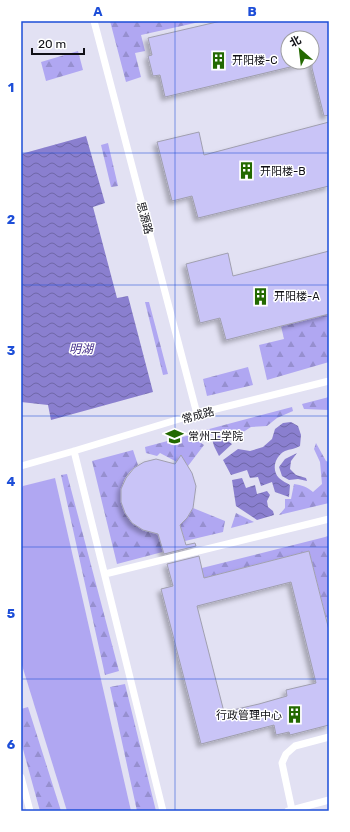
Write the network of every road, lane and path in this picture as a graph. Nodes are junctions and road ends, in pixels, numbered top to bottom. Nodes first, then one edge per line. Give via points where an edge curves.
1 (94, 21) edge
2 (329, 381) edge
3 (197, 414) junction
4 (74, 451) junction
5 (21, 466) edge
6 (329, 519) edge
7 (105, 574) junction
8 (329, 737) edge
9 (21, 777) edge
10 (329, 800) edge
11 (290, 810) edge
12 (30, 811) edge
13 (163, 811) edge

1 - 3 lane, 思源路
2 - 3 lane, 常成路
3 - 4 lane, 常成路
4 - 5 lane, 常成路
4 - 7 lane
6 - 7 lane
7 - 13 lane
8 - 11 lane via 296,746 286,754 282,764
9 - 12 lane
10 - 11 lane

